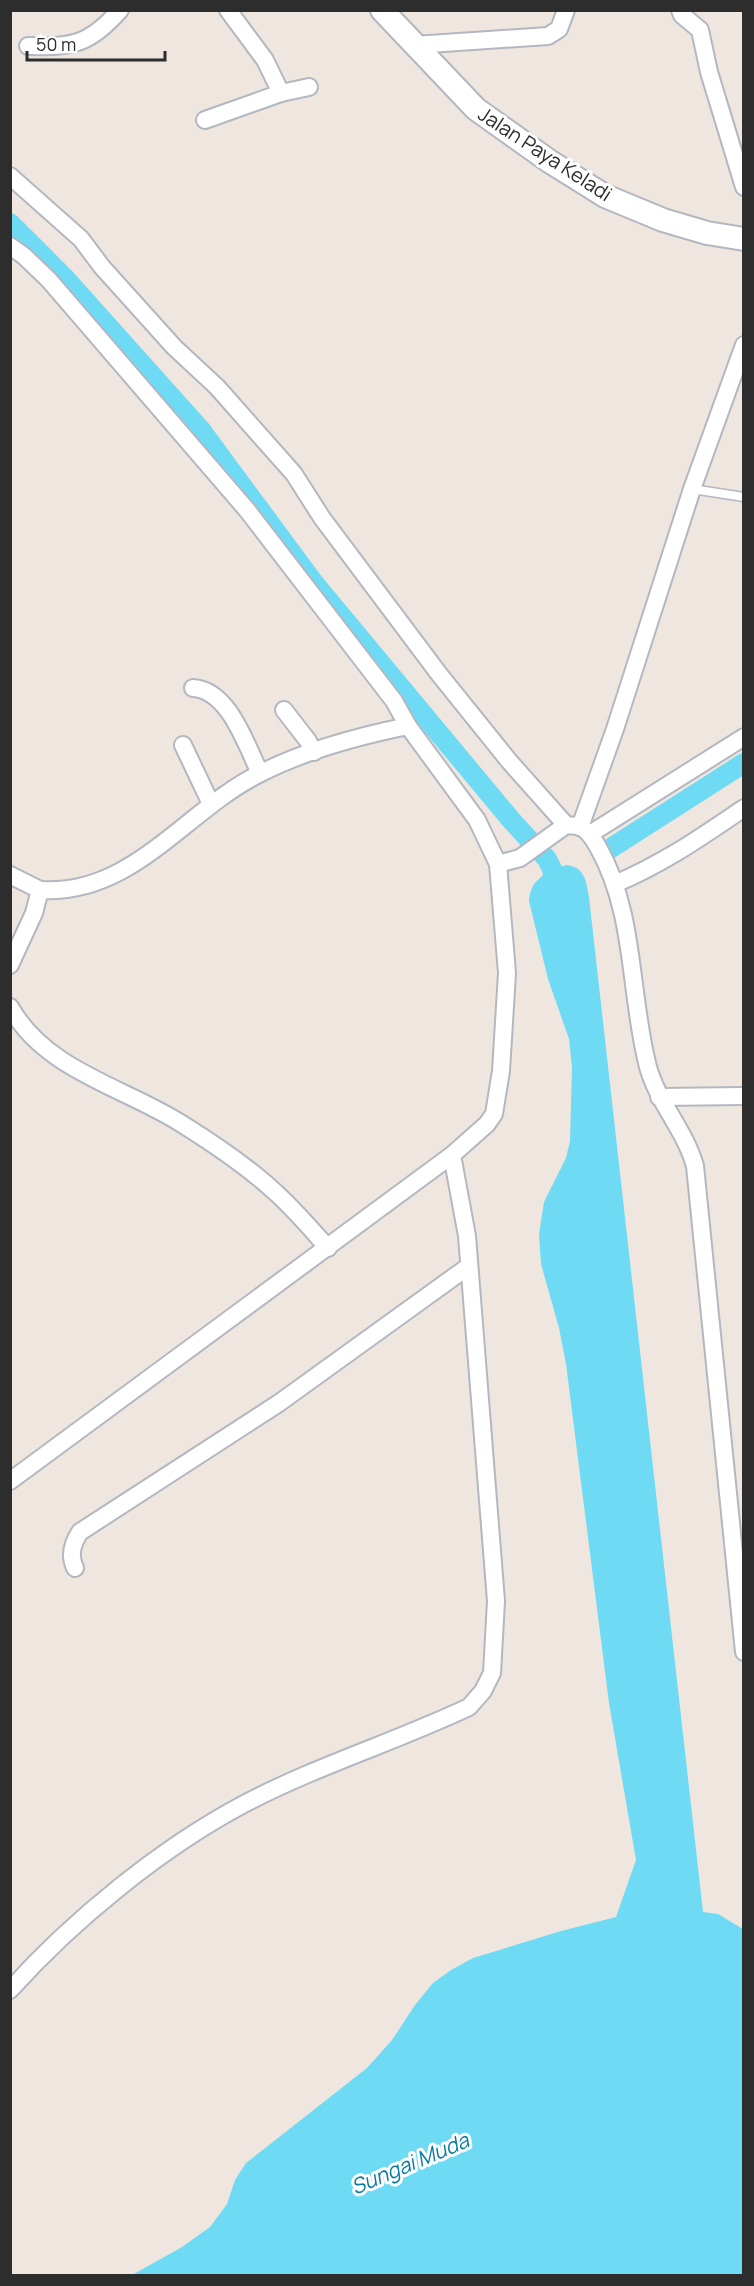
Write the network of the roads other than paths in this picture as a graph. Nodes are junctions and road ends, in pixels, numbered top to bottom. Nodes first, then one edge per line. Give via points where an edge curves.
1 (120, 10) edge
2 (228, 10) edge
3 (382, 10) edge
4 (566, 10) edge
5 (680, 10) edge
6 (28, 45) dead end
7 (414, 45) junction
8 (309, 87) dead end
9 (281, 93) junction
10 (205, 120) dead end
11 (10, 176) edge
12 (744, 187) edge
13 (744, 239) edge
14 (10, 246) edge
15 (744, 345) edge
16 (692, 489) junction
17 (744, 497) edge
18 (193, 688) dead end
19 (284, 710) dead end
20 (408, 726) junction
21 (744, 737) edge
22 (183, 745) dead end
23 (314, 752) junction
24 (260, 773) junction
25 (211, 804) junction
26 (744, 808) edge
27 (573, 830) junction
28 (498, 864) junction
29 (10, 875) edge
30 (615, 885) junction
31 (40, 890) junction
32 (10, 965) edge
33 (10, 1007) edge
34 (744, 1096) edge
35 (659, 1097) junction
36 (452, 1155) junction
37 (328, 1248) junction
38 (469, 1266) junction
39 (10, 1481) edge
40 (75, 1568) dead end
41 (742, 1611) edge
42 (744, 1652) edge
43 (10, 1990) edge

1 - 6 street via 94,36 77,43 62,47
2 - 9 street via 265,60
3 - 7 main road, Jalan Paya Keladi
4 - 7 street via 559,29 548,36
5 - 12 street via 700,30
7 - 13 main road, Jalan Paya Keladi via 476,109 605,196 663,220
8 - 9 street
9 - 10 street
11 - 27 street via 81,239 174,347 217,387 294,474 322,518 439,674 509,761
14 - 20 street via 56,288 247,510 394,701
15 - 16 street
16 - 17 lane
16 - 27 street via 615,729
18 - 24 street via 209,691 225,708
19 - 23 street
20 - 23 street
20 - 28 street via 477,820
21 - 27 street
22 - 25 street
23 - 24 street
24 - 25 street
25 - 31 street via 134,865 110,878 62,892
26 - 30 street via 695,843
27 - 28 street via 520,858
27 - 30 street via 610,868
28 - 36 street via 507,973 501,1071 494,1114
29 - 31 street
30 - 35 street via 624,917 642,1040
31 - 32 street
33 - 37 street via 31,1037 47,1049 94,1080 182,1124 240,1165 274,1191
34 - 35 street
35 - 41 street via 683,1134 695,1166
36 - 37 street
36 - 38 street
37 - 39 street
38 - 40 street via 279,1403 80,1532 72,1551
38 - 43 street via 496,1601 492,1673 483,1690 469,1707 289,1782 200,1830 110,1895
41 - 42 street

